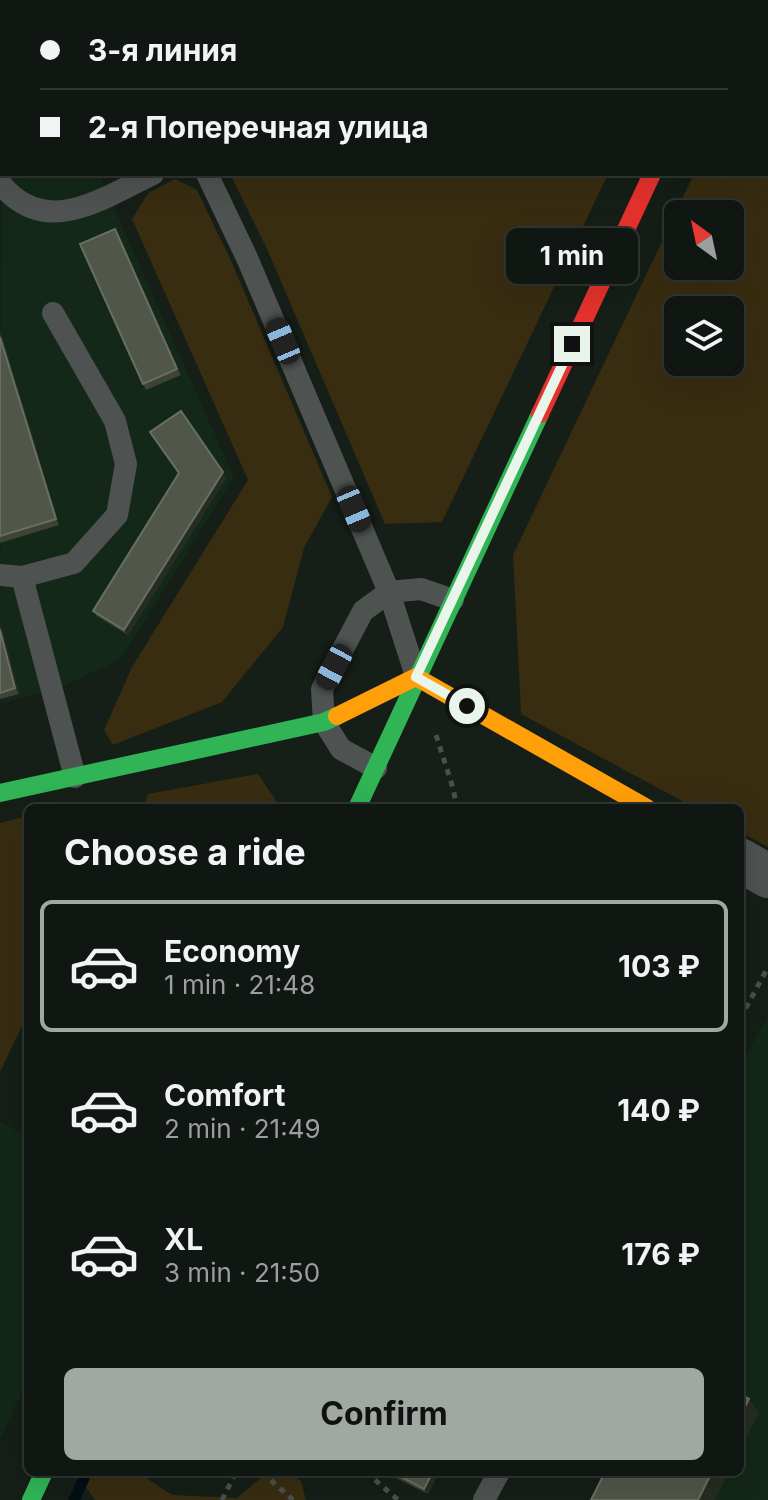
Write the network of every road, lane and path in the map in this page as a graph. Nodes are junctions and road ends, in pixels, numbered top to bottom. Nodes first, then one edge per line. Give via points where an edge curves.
1 (149, 176) edge
2 (208, 176) edge
3 (651, 176) edge
4 (0, 183) edge
5 (53, 313) dead end
6 (11, 576) edge
7 (389, 592) junction
8 (453, 600) junction
9 (416, 677) junction
10 (324, 722) junction
11 (376, 768) junction
12 (75, 777) junction
13 (0, 793) edge
14 (359, 804) edge
15 (456, 804) edge
16 (640, 804) edge
17 (744, 862) edge
18 (768, 876) edge
19 (768, 967) edge
20 (744, 1012) edge
21 (43, 1476) edge
22 (234, 1476) edge
23 (266, 1476) edge
24 (371, 1476) edge
25 (497, 1476) edge
26 (37, 1498) edge
27 (222, 1500) edge
28 (293, 1500) edge
29 (398, 1500) edge
30 (484, 1500) edge

1 - 4 lane via 76,211 40,212
2 - 7 lane
3 - 8 street
5 - 6 lane via 115,421 126,464 117,515 74,563
6 - 12 lane
7 - 8 lane via 421,589
7 - 9 lane
7 - 10 lane via 363,611 322,689
8 - 9 street
9 - 10 street
9 - 11 street
9 - 15 path
9 - 16 street
10 - 11 lane via 341,749
10 - 12 street
11 - 14 street
12 - 13 street
17 - 18 street
19 - 20 path
21 - 26 street
22 - 27 path
23 - 28 path
24 - 29 path
25 - 30 lane

